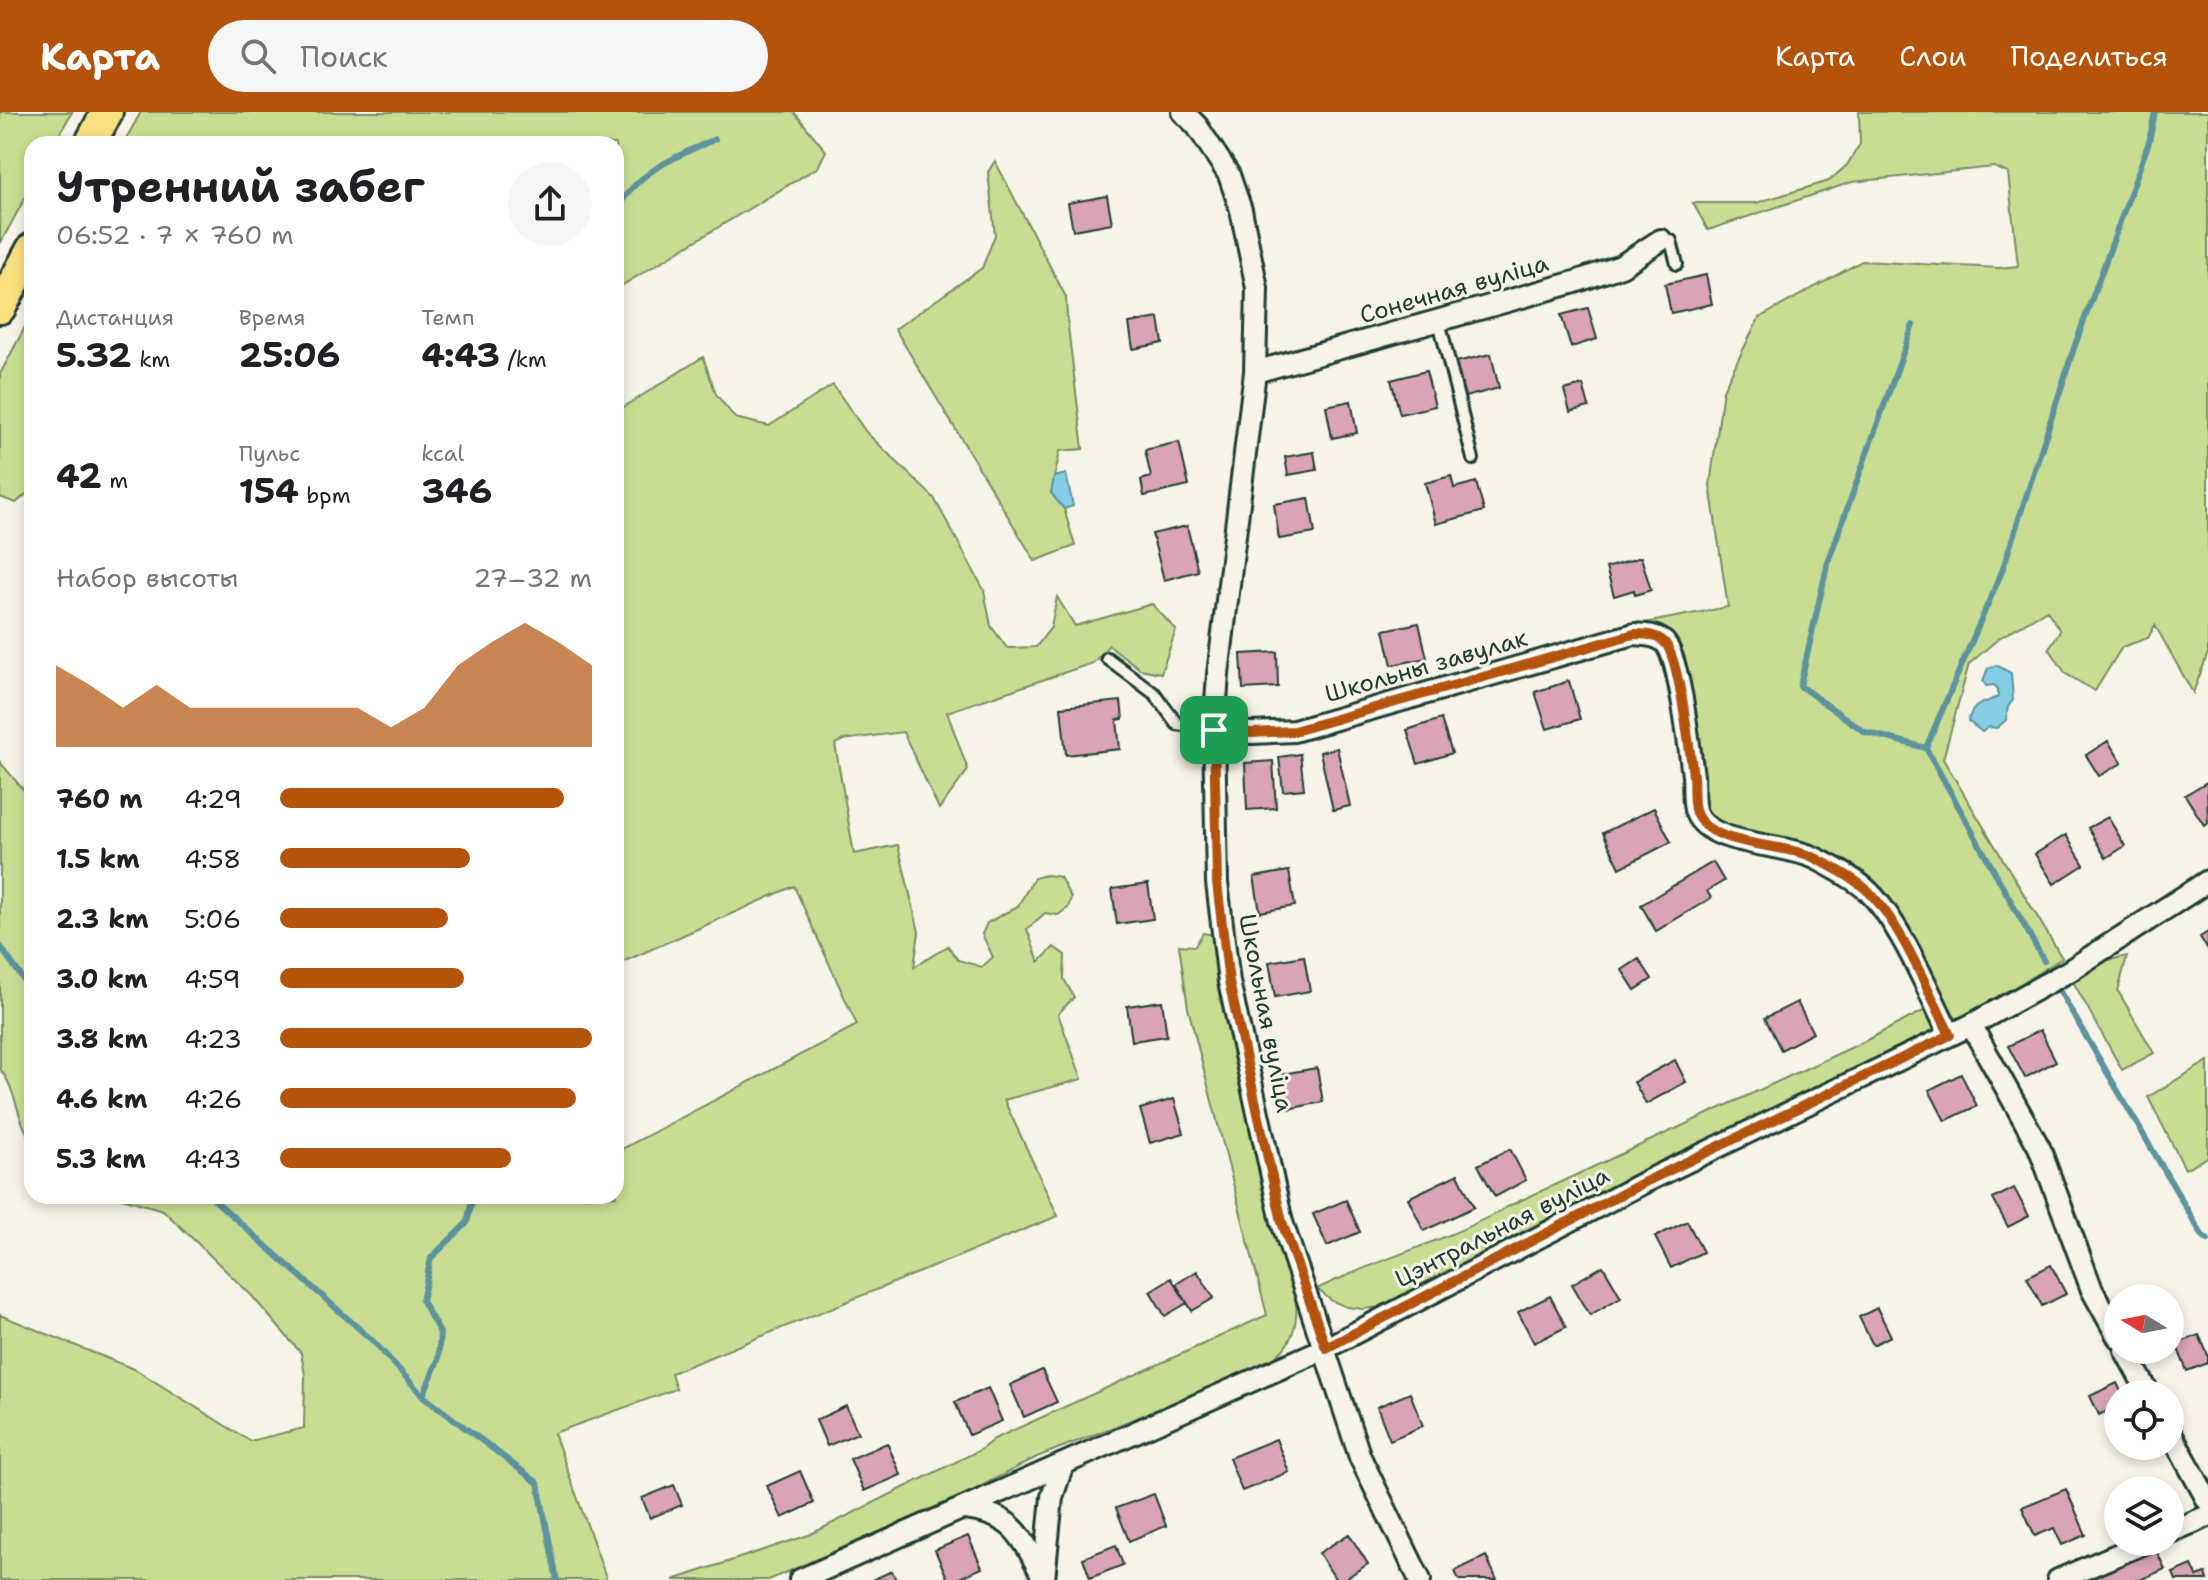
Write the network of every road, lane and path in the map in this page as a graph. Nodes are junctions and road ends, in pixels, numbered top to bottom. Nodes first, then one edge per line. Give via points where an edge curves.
1 (107, 112) edge
2 (1183, 112) edge
3 (94, 136) edge
4 (1661, 240) joint
5 (24, 264) edge
6 (1677, 264) dead end
7 (0, 308) edge
8 (1439, 321) junction
9 (1255, 372) junction
10 (1473, 459) dead end
11 (1107, 658) dead end
12 (1214, 730) junction
13 (2208, 881) edge
14 (1971, 1025) junction
15 (1950, 1035) junction
16 (2104, 1312) edge
17 (1326, 1348) junction
18 (2184, 1457) edge
19 (1063, 1464) junction
20 (2208, 1501) edge
21 (964, 1509) junction
22 (2208, 1516) edge
23 (2184, 1526) edge
24 (2114, 1556) edge
25 (800, 1580) edge
26 (1044, 1580) edge
27 (1420, 1580) edge
28 (2058, 1580) edge

1 - 3 main road
2 - 9 street, Школьная вуліца via 1229,175 1241,210 1257,288
4 - 6 lane via 1671,241
4 - 8 street, Сонечная вуліца via 1621,266
5 - 7 main road
8 - 9 street, Сонечная вуліца
8 - 10 lane
9 - 12 street, Школьная вуліца
11 - 12 lane via 1155,694 1177,724
12 - 15 street, Школьны завулак via 1294,731 1634,634 1650,635 1666,642 1674,659 1696,812 1709,830 1793,849 1867,890 1888,914
12 - 17 street, Школьная вуліца via 1217,883 1229,982 1282,1222
13 - 14 street, Цэнтральная вуліца via 2069,971
14 - 15 street, Цэнтральная вуліца
14 - 16 street via 2039,1147
15 - 17 street, Цэнтральная вуліца via 1645,1182
17 - 19 street, Цэнтральная вуліца
17 - 27 street, Школьная вуліца via 1360,1457
18 - 20 street
19 - 21 street, Цэнтральная вуліца
19 - 26 street via 1052,1497
21 - 25 street, Цэнтральная вуліца
21 - 26 street via 988,1512 1011,1526
22 - 23 street
24 - 28 street

